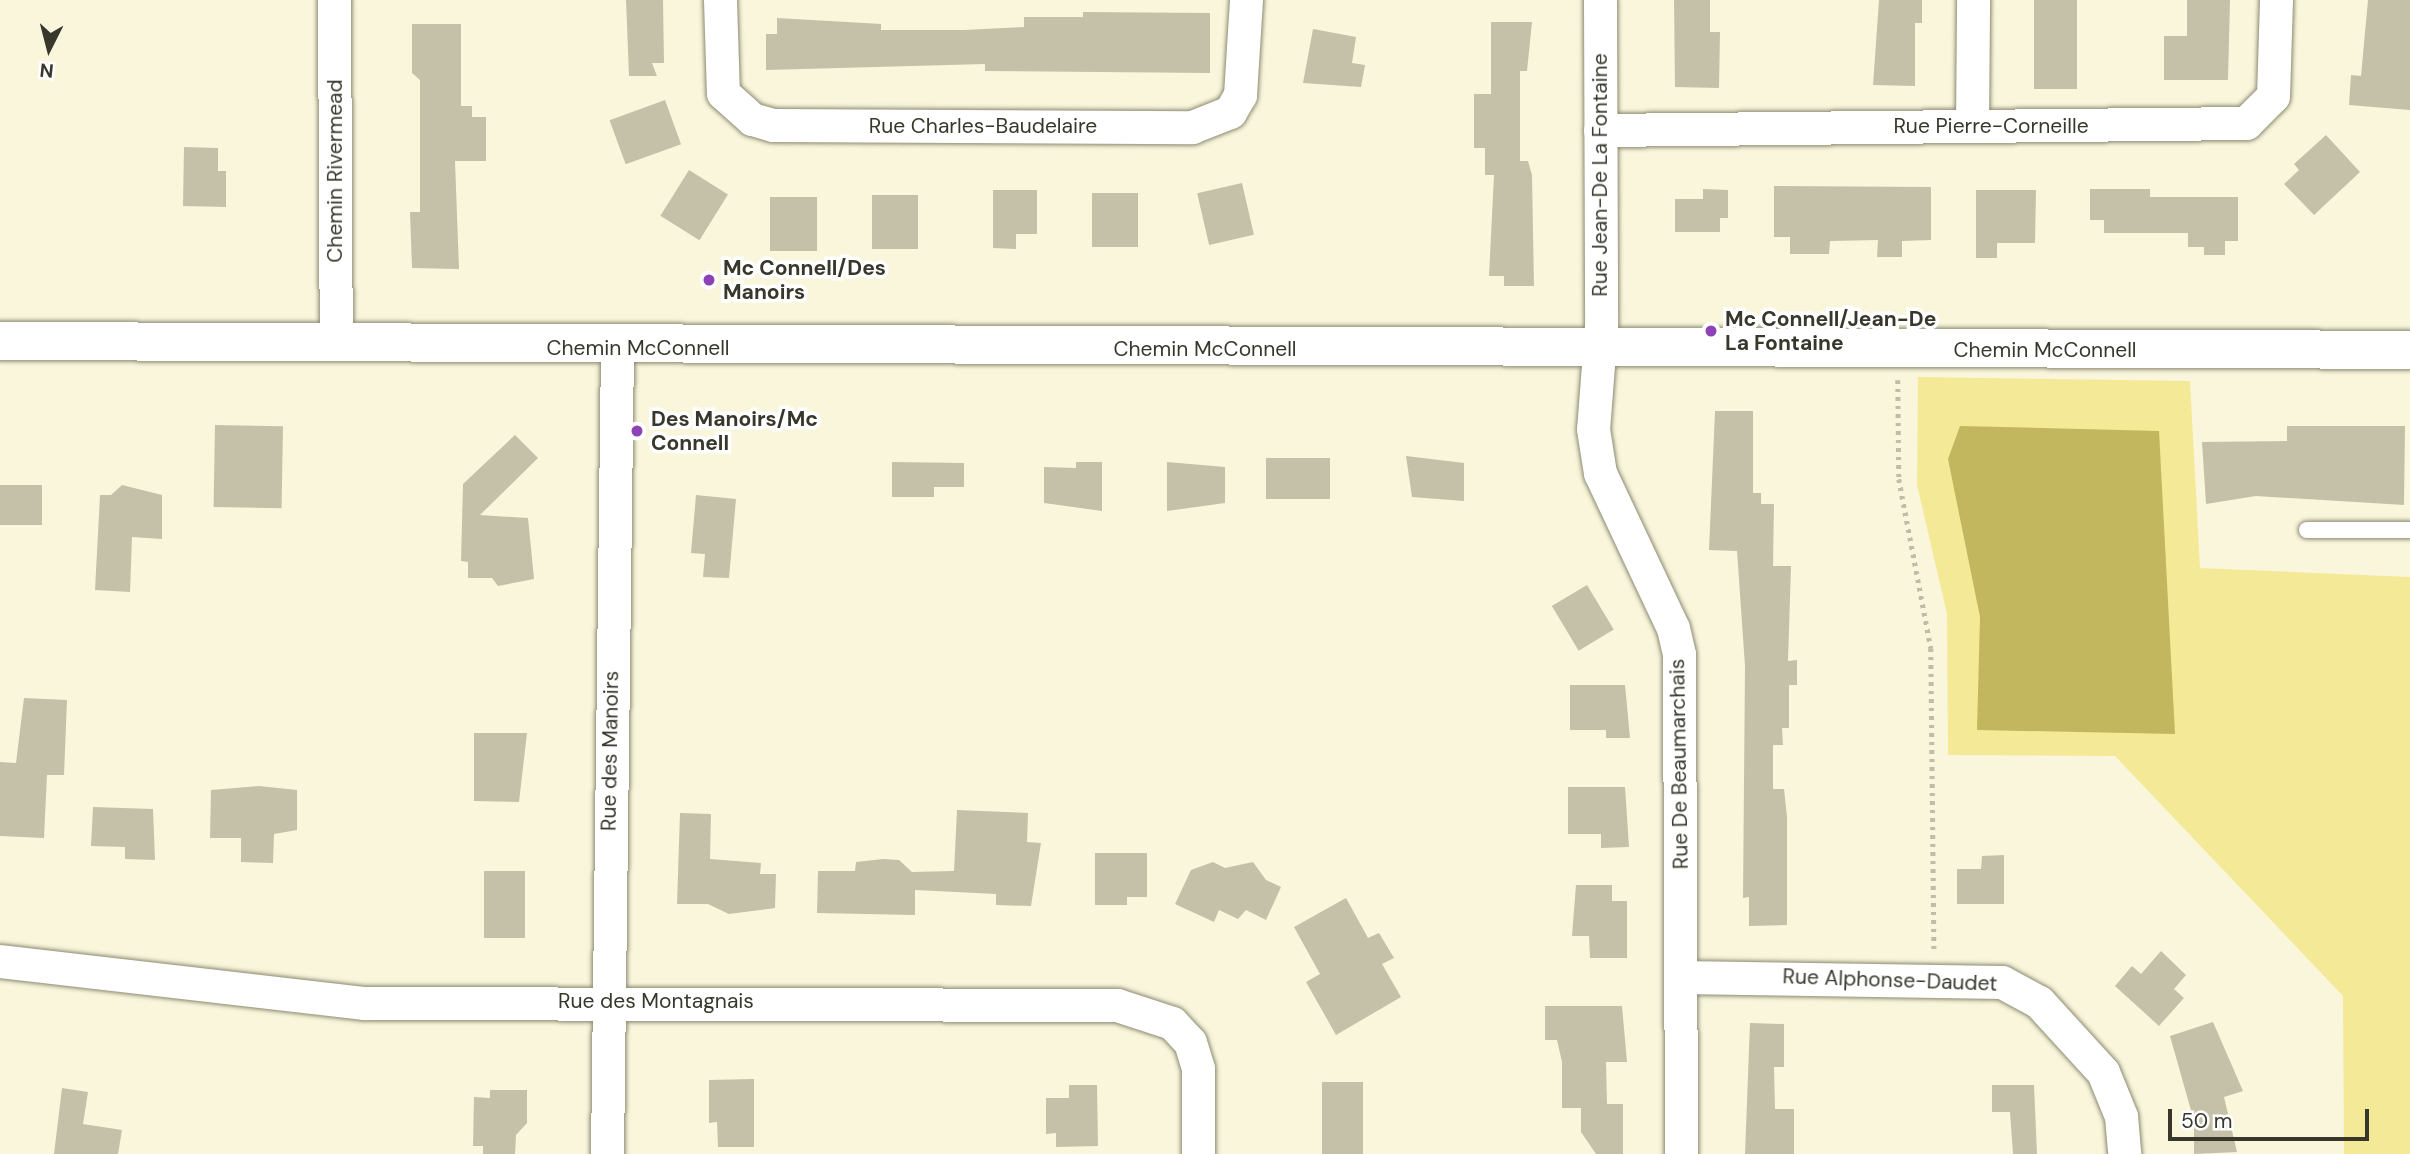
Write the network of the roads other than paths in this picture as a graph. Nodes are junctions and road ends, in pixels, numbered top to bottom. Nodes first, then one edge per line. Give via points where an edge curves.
1 (334, 0) edge
2 (720, 0) edge
3 (1246, 0) edge
4 (1600, 0) edge
5 (1973, 0) edge
6 (2276, 0) edge
7 (1972, 125) junction
8 (1600, 130) junction
9 (0, 341) edge
10 (337, 342) junction
11 (617, 348) junction
12 (1598, 350) junction
13 (2410, 350) edge
14 (2307, 530) dead end
15 (2410, 530) edge
16 (0, 961) edge
17 (1681, 977) junction
18 (607, 1000) junction
19 (607, 1154) edge
20 (1198, 1154) edge
21 (1681, 1154) edge
22 (2123, 1154) edge

1 - 10 street, Chemin Rivermead
2 - 3 street, Rue Charles-Baudelaire via 723,93 752,119 773,125 1192,127 1230,111 1240,95
4 - 8 street, Rue Jean-De La Fontaine
5 - 7 street
6 - 7 street, Rue Pierre-Corneille via 2273,96 2246,124
7 - 8 street, Rue Pierre-Corneille
8 - 12 street, Rue Jean-De La Fontaine
9 - 10 street, Chemin McConnell
10 - 11 street, Chemin McConnell
11 - 12 street, Chemin McConnell
11 - 18 street, Rue des Manoirs
12 - 13 street, Chemin McConnell
12 - 17 street, Rue De Beaumarchais via 1593,429 1600,473 1673,628 1679,654
14 - 15 lane
16 - 18 street, Rue des Montagnais via 364,1003
17 - 21 street, Rue De Beaumarchais
17 - 22 street, Rue Alphonse-Daudet via 2002,982 2039,1002 2115,1093
18 - 19 street, Rue des Manoirs
18 - 20 street, Rue des Montagnais via 1146,1011 1172,1023 1190,1042 1198,1068

